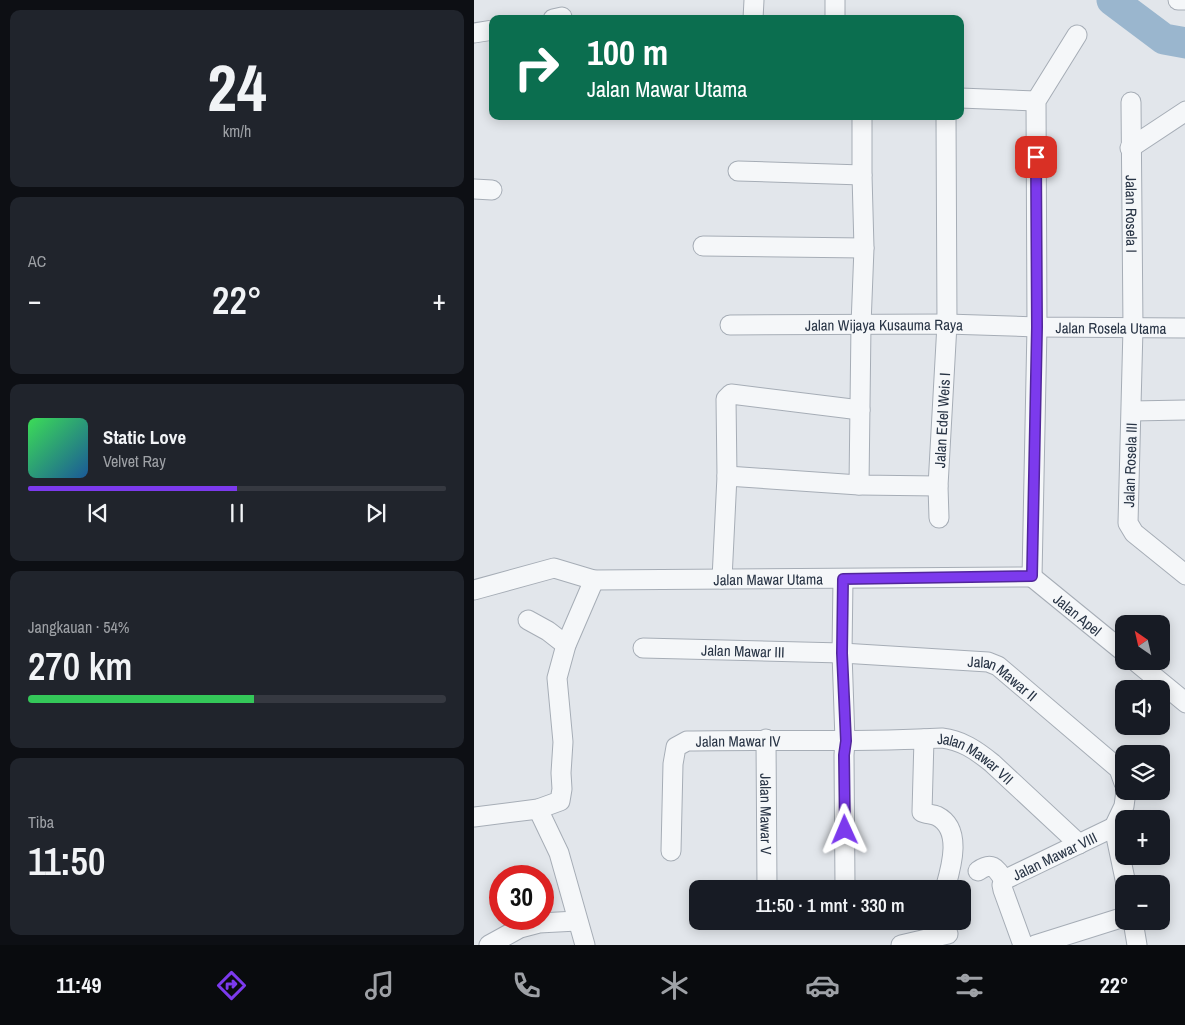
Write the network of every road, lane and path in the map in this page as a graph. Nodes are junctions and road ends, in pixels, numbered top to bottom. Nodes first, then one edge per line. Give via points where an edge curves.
1 (754, 0) edge
2 (836, 0) edge
3 (1178, 0) edge
4 (1184, 0) edge
5 (753, 15) edge
6 (835, 15) edge
7 (489, 31) edge
8 (474, 33) edge
9 (1077, 35) dead end
10 (964, 98) edge
11 (1036, 100) junction
12 (1131, 102) dead end
13 (1185, 111) edge
14 (862, 120) edge
15 (946, 120) edge
16 (1130, 148) junction
17 (738, 171) dead end
18 (862, 175) junction
19 (703, 246) dead end
20 (864, 248) junction
21 (947, 324) junction
22 (861, 325) junction
23 (730, 326) dead end
24 (1037, 327) junction
25 (1133, 328) junction
26 (1185, 328) edge
27 (860, 410) junction
28 (1132, 410) junction
29 (1185, 410) edge
30 (727, 476) junction
31 (859, 485) junction
32 (938, 486) junction
33 (939, 518) dead end
34 (1185, 575) edge
35 (1032, 576) junction
36 (722, 579) junction
37 (843, 579) junction
38 (594, 580) junction
39 (474, 590) edge
40 (528, 620) dead end
41 (566, 645) junction
42 (1115, 645) edge
43 (643, 648) dead end
44 (842, 653) junction
45 (1146, 670) edge
46 (1185, 703) edge
47 (766, 739) junction
48 (924, 739) junction
49 (846, 741) junction
50 (1115, 766) edge
51 (1125, 800) edge
52 (538, 809) junction
53 (474, 817) edge
54 (1114, 827) junction
55 (1079, 844) junction
56 (671, 851) dead end
57 (978, 871) dead end
58 (1124, 875) edge
59 (767, 880) edge
60 (845, 880) edge
61 (947, 880) edge
62 (1004, 880) junction
63 (577, 920) junction
64 (1115, 920) edge
65 (1134, 930) edge
66 (948, 934) edge
67 (489, 945) edge
68 (585, 945) edge
69 (901, 945) edge
70 (1023, 945) edge
71 (1034, 945) edge
72 (1137, 945) edge

1 - 5 street
2 - 6 street
3 - 4 street
7 - 8 street
9 - 11 street
10 - 11 street
11 - 24 street
12 - 16 street, Jalan Rosela I
13 - 16 street
14 - 18 street
15 - 21 street, Jalan Edel Weis I
16 - 25 street, Jalan Rosela I
17 - 18 street
18 - 20 street
19 - 20 street
20 - 22 street
21 - 22 street, Jalan Wijaya Kusauma Raya
21 - 24 street, Jalan Wijaya Kusauma Raya
21 - 32 street, Jalan Edel Weis I
22 - 23 street, Jalan Wijaya Kusauma Raya
22 - 27 street
24 - 25 street, Jalan Rosela Utama
24 - 35 street
25 - 26 street, Jalan Rosela Utama
25 - 28 street, Jalan Rosela III
27 - 30 street via 731,394 725,404
27 - 31 street
28 - 29 street
28 - 34 street, Jalan Rosela III via 1128,523 1134,533
30 - 31 street
30 - 36 street
31 - 32 street
32 - 33 street, Jalan Edel Weis I
35 - 37 street, Jalan Mawar Utama
35 - 42 street, Jalan Apel
36 - 37 street, Jalan Mawar Utama
36 - 38 street, Jalan Mawar Utama
37 - 44 street
38 - 39 street, Jalan Mawar Utama via 554,568
38 - 41 street
40 - 41 street
41 - 52 street via 557,678 563,742 562,790 560,800
43 - 44 street, Jalan Mawar III
44 - 49 street
44 - 50 street, Jalan Mawar II via 980,661 998,666
45 - 46 street
47 - 49 street, Jalan Mawar IV
47 - 56 street, Jalan Mawar IV via 686,741 676,748
47 - 59 street, Jalan Mawar V
48 - 49 street, Jalan Mawar VII
48 - 55 street, Jalan Mawar VII via 954,739 978,751
48 - 61 street via 922,812 938,816 953,838
49 - 60 street
51 - 54 street
52 - 53 street
52 - 63 street via 559,853
54 - 55 street, Jalan Mawar VIII
54 - 58 street, Jalan Mawar VIII
55 - 62 street, Jalan Mawar VIII
57 - 62 street via 984,866 996,868
62 - 70 street, Jalan Mawar VIII via 1003,890
63 - 67 street via 520,928
63 - 68 street
64 - 71 street
65 - 72 street
66 - 69 street

